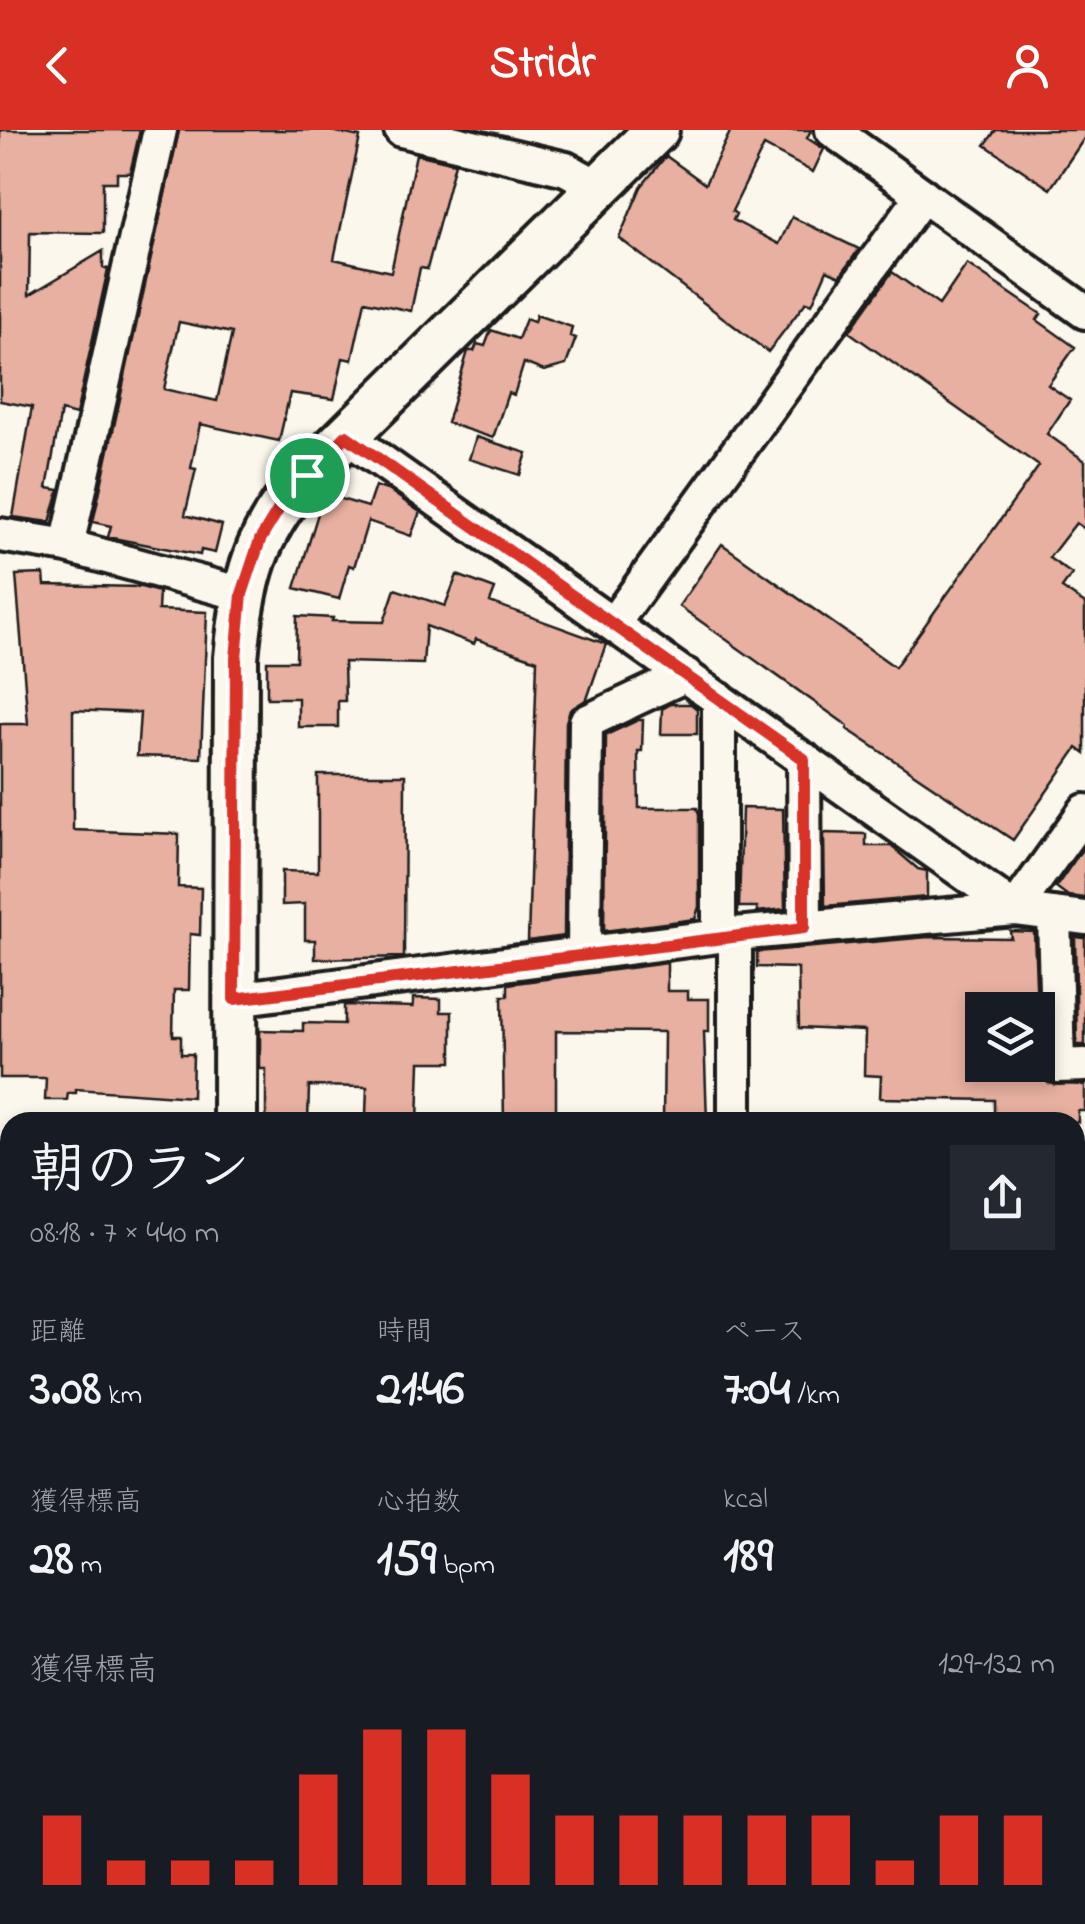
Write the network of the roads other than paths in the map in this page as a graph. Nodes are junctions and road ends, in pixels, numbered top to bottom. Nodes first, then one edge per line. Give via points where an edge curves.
1 (160, 130) edge
2 (401, 130) edge
3 (657, 130) edge
4 (832, 130) edge
5 (509, 142) edge
6 (597, 186) junction
7 (923, 196) junction
8 (1085, 312) edge
9 (346, 436) junction
10 (0, 535) edge
11 (66, 546) junction
12 (242, 594) junction
13 (613, 624) junction
14 (686, 676) junction
15 (719, 699) junction
16 (804, 759) junction
17 (1085, 810) edge
18 (1015, 909) junction
19 (1069, 916) edge
20 (804, 928) junction
21 (727, 935) junction
22 (584, 953) junction
23 (234, 999) junction
24 (1085, 1065) edge
25 (235, 1112) edge
26 (735, 1112) edge

1 - 11 street
2 - 5 street
3 - 6 street
4 - 7 street
5 - 6 street
6 - 9 street
7 - 8 street
7 - 13 street
9 - 12 street via 283,502 260,540
9 - 13 street
10 - 11 street
11 - 12 street
12 - 23 street
13 - 14 street
14 - 15 street
14 - 22 street via 586,722
15 - 16 street
15 - 21 street
16 - 18 street
16 - 20 street
17 - 18 street
18 - 19 street
18 - 20 street
19 - 24 street via 1058,1066
20 - 21 street
21 - 22 street
21 - 26 street
22 - 23 street
23 - 25 street

